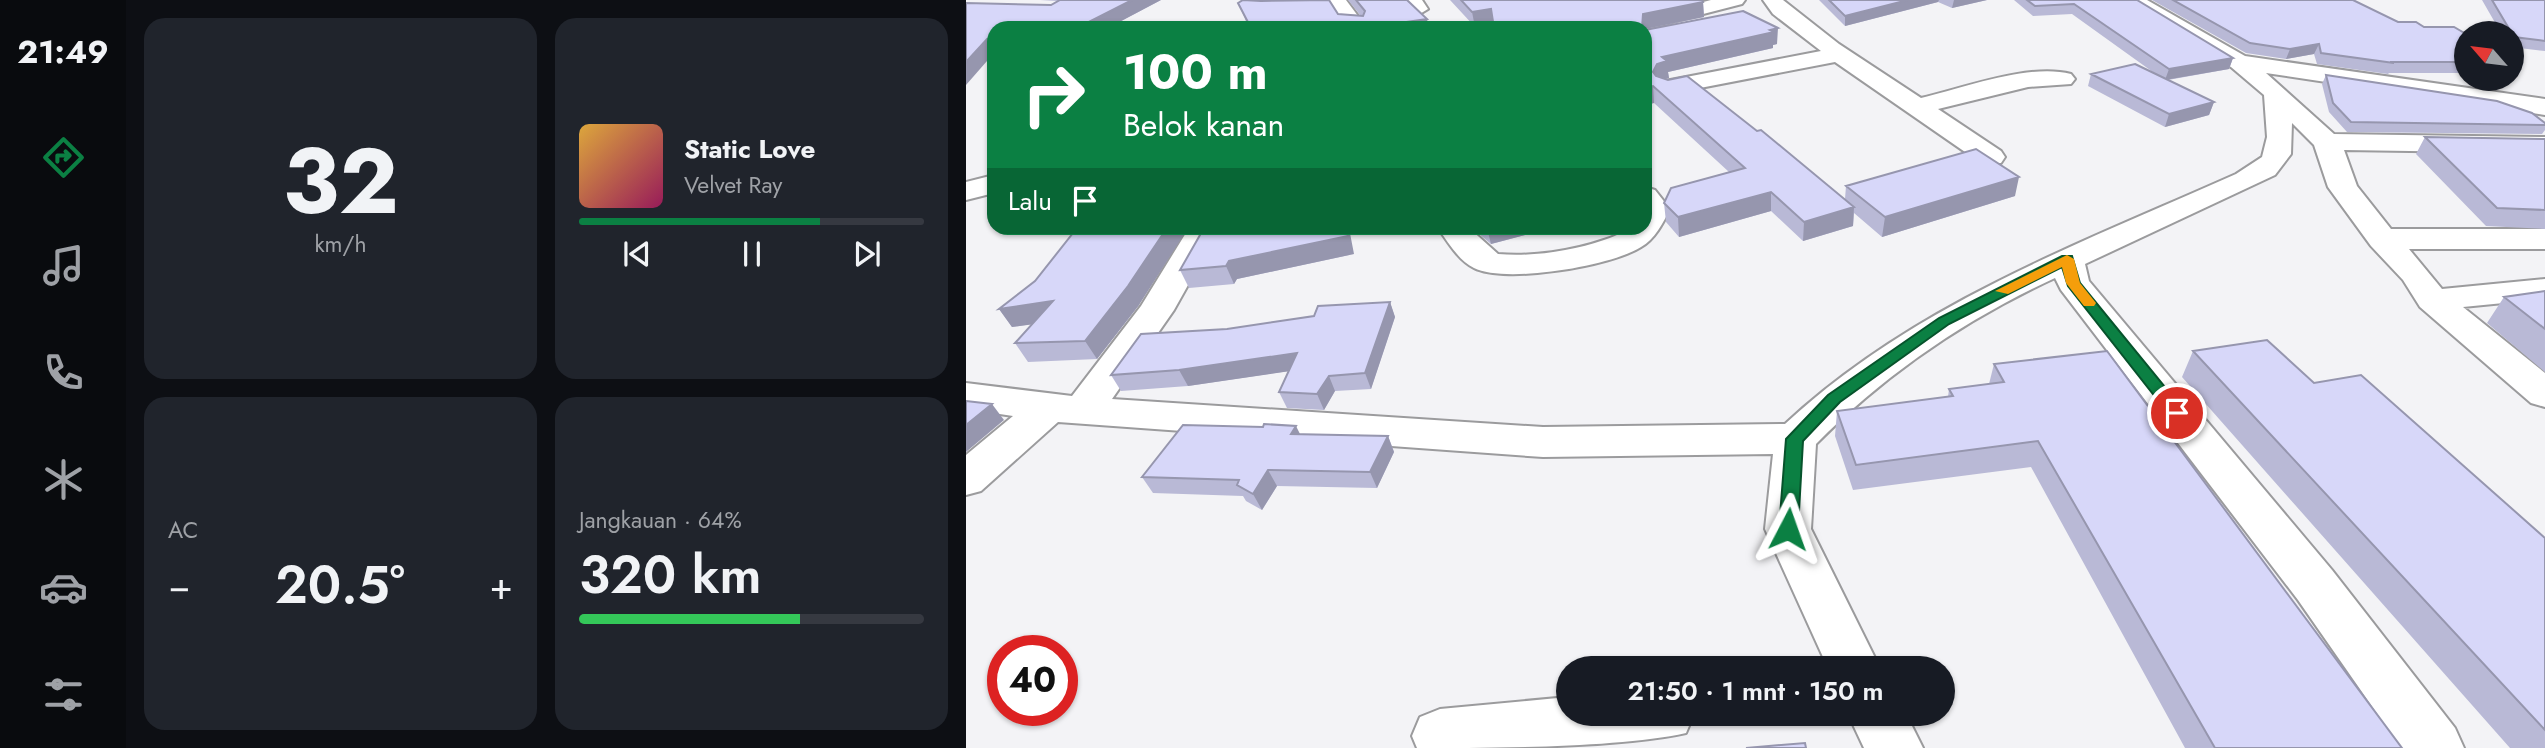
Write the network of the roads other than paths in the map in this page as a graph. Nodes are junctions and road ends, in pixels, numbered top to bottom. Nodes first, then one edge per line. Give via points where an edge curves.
1 (1331, 0) edge
2 (1735, 0) edge
3 (2133, 0) edge
4 (1776, 5) edge
5 (1347, 21) edge
6 (1652, 21) edge
7 (1652, 37) edge
8 (1836, 55) junction
9 (2239, 62) junction
10 (2063, 79) dead end
11 (1669, 87) edge
12 (2276, 93) junction
13 (1919, 106) junction
14 (2545, 107) edge
15 (2327, 142) junction
16 (2545, 145) edge
17 (1991, 157) edge
18 (987, 186) edge
19 (966, 191) edge
20 (1200, 235) edge
21 (1460, 235) edge
22 (1637, 235) edge
23 (2382, 239) junction
24 (2545, 239) edge
25 (2067, 259) junction
26 (2545, 289) edge
27 (2432, 300) junction
28 (2545, 394) edge
29 (966, 396) edge
30 (1065, 409) junction
31 (1795, 439) junction
32 (966, 479) edge
33 (1848, 656) edge
34 (1556, 725) edge
35 (1883, 726) edge
36 (1440, 736) dead end
37 (1895, 748) edge
38 (2434, 748) edge

1 - 5 street
2 - 6 street
3 - 9 street
4 - 7 street
4 - 8 street
8 - 11 street
8 - 13 street
9 - 12 street
9 - 14 street
10 - 13 street via 2028,80
12 - 15 street
12 - 25 street via 2280,147 2273,163 2170,217
13 - 17 street
15 - 16 street
15 - 23 street via 2343,187
18 - 19 street
20 - 30 street via 1156,310
21 - 22 street via 1477,256 1494,264 1564,260 1627,243
23 - 24 street
23 - 27 street
25 - 31 street via 1944,321 1834,398
25 - 38 street via 2073,283 2315,585
26 - 27 street
27 - 28 street
29 - 30 street
30 - 31 street via 1543,442
30 - 32 street
31 - 33 street via 1788,529
34 - 36 street
35 - 37 street

